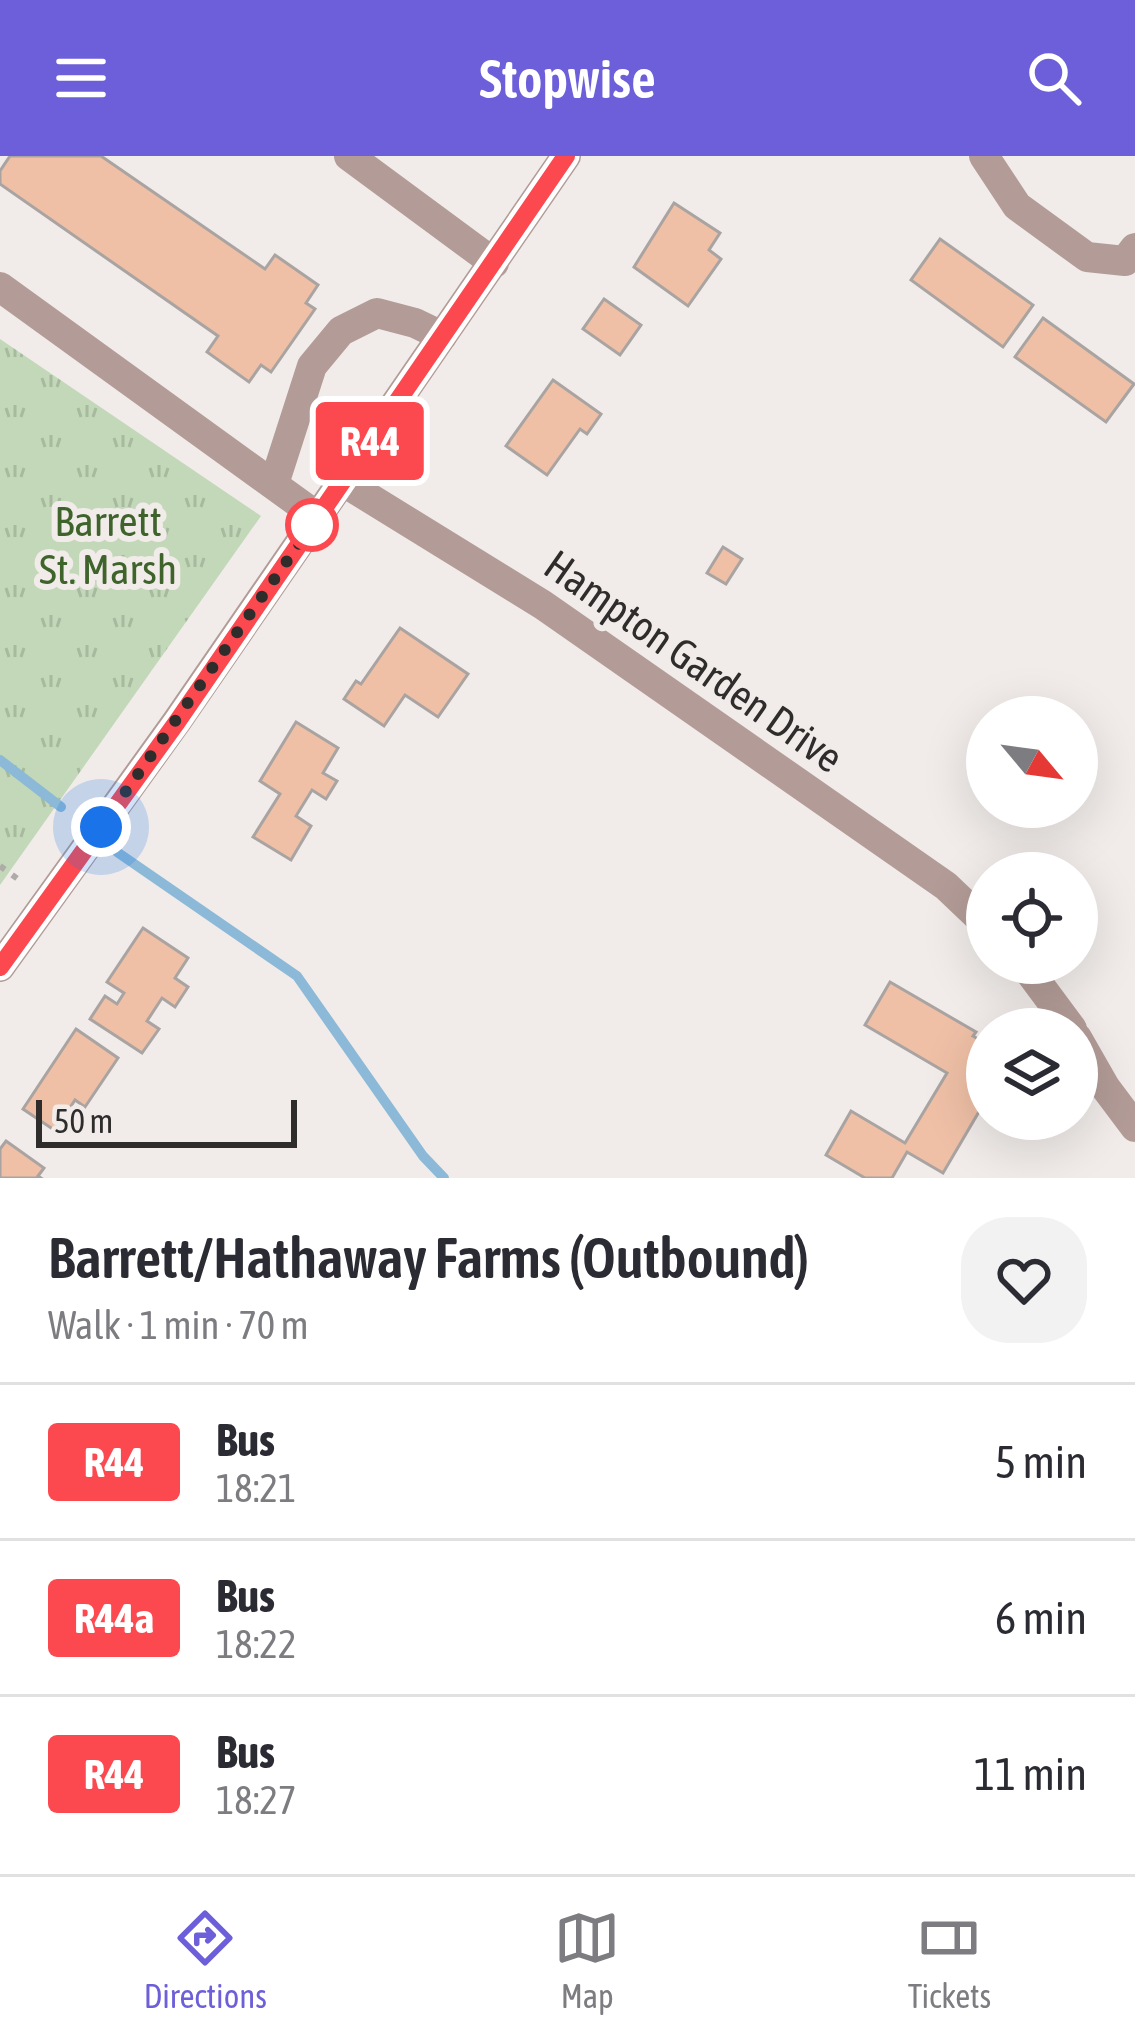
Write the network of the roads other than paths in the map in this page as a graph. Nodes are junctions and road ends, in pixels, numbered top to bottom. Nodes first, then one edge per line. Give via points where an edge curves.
1 (349, 156) edge
2 (566, 156) edge
3 (984, 156) edge
4 (1135, 248) edge
5 (494, 263) junction
6 (0, 287) edge
7 (442, 336) junction
8 (342, 481) junction
9 (274, 484) junction
10 (317, 518) junction
11 (966, 905) edge
12 (0, 968) edge
13 (1098, 1075) edge
14 (1135, 1127) edge

1 - 5 street
2 - 5 street
3 - 4 street via 1017,206 1087,257 1125,261
5 - 7 street
6 - 9 street
7 - 8 street
7 - 9 street via 377,313 341,331 311,366
8 - 10 street
8 - 11 street, Hampton Garden Drive via 542,605
9 - 10 street
10 - 12 street
13 - 14 street

